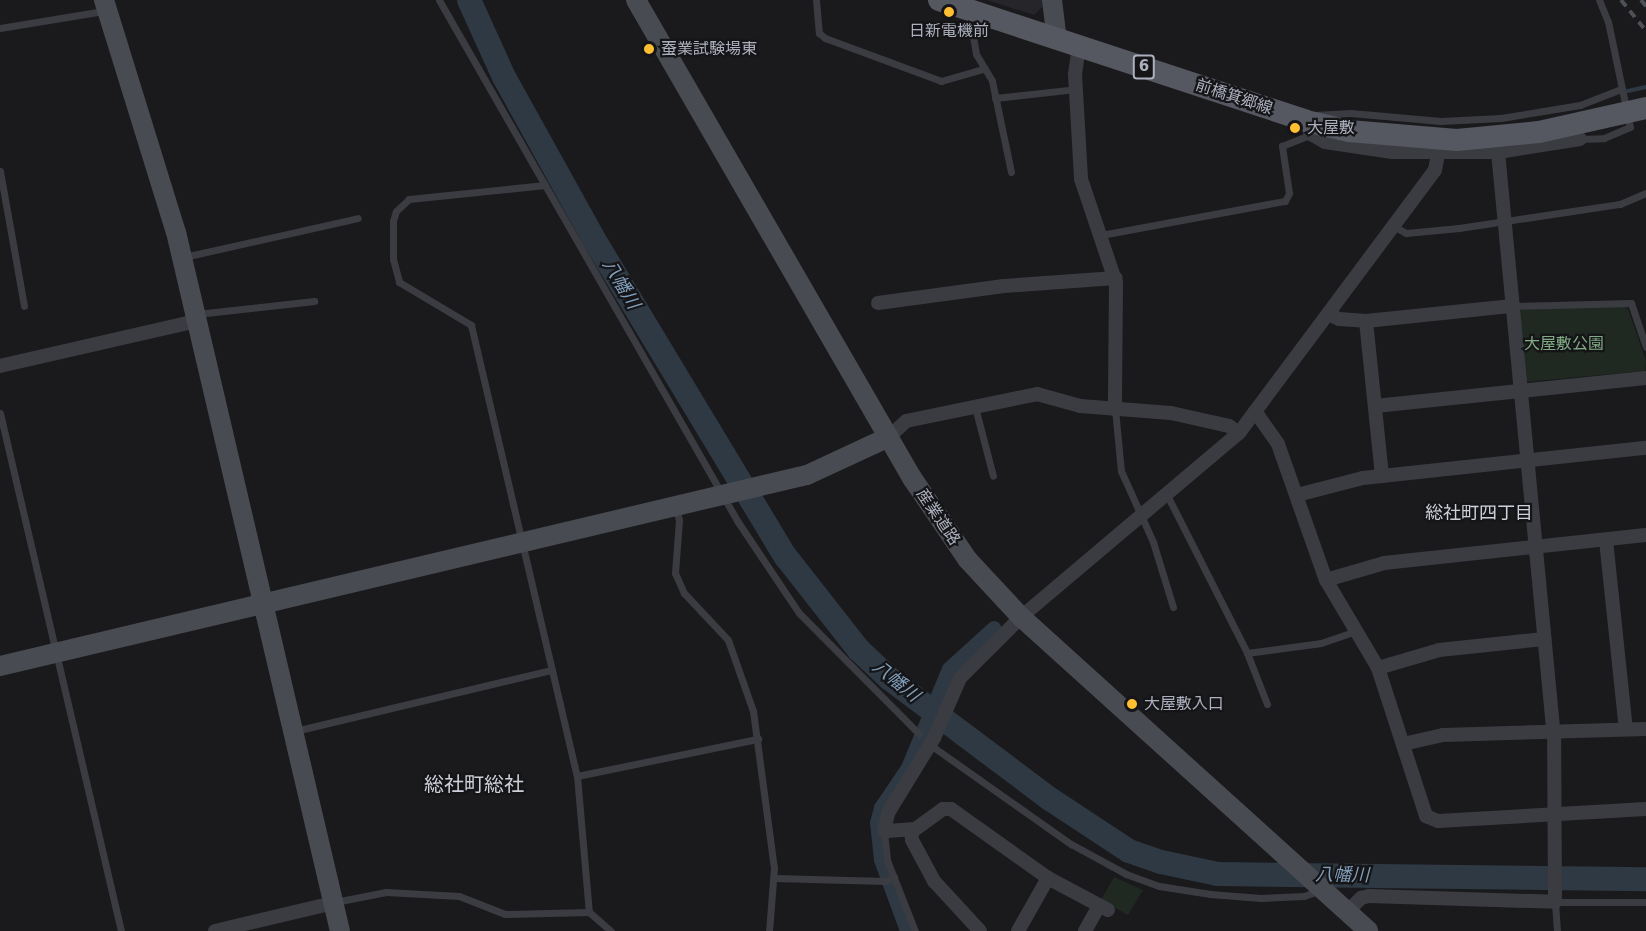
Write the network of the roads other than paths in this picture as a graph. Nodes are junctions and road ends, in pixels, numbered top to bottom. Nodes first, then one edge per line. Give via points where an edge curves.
1 (439, 0) edge
2 (636, 0) edge
3 (816, 0) edge
4 (939, 0) edge
5 (1052, 0) edge
6 (1599, 0) edge
7 (105, 5) edge
8 (970, 10) junction
9 (0, 28) edge
10 (1057, 39) junction
11 (1079, 46) junction
12 (983, 69) junction
13 (1076, 89) junction
14 (1621, 89) junction
15 (995, 98) junction
16 (1638, 107) edge
17 (1309, 127) junction
18 (1580, 139) joint
19 (1498, 152) junction
20 (1438, 155) junction
21 (0, 171) edge
22 (1011, 172) dead end
23 (545, 185) junction
24 (1646, 193) edge
25 (357, 218) dead end
26 (1506, 218) junction
27 (1393, 226) junction
28 (1101, 235) junction
29 (182, 257) junction
30 (1116, 278) junction
31 (314, 301) dead end
32 (878, 303) dead end
33 (24, 306) dead end
34 (1510, 306) junction
35 (1328, 314) junction
36 (195, 318) junction
37 (1366, 321) junction
38 (1646, 347) edge
39 (0, 366) edge
40 (1646, 378) edge
41 (1519, 391) junction
42 (1375, 406) junction
43 (975, 407) junction
44 (1115, 409) junction
45 (1255, 411) junction
46 (0, 413) edge
47 (1239, 433) junction
48 (889, 437) junction
49 (1646, 448) edge
50 (1526, 461) junction
51 (993, 476) dead end
52 (1382, 476) junction
53 (1166, 493) junction
54 (724, 495) junction
55 (1297, 495) junction
56 (675, 507) junction
57 (1140, 514) junction
58 (1646, 535) edge
59 (1606, 540) junction
60 (522, 544) junction
61 (1535, 548) junction
62 (1326, 580) junction
63 (264, 605) junction
64 (1173, 608) dead end
65 (1021, 617) junction
66 (1359, 630) junction
67 (1544, 639) junction
68 (54, 652) junction
69 (1247, 653) junction
70 (0, 666) edge
71 (1378, 668) junction
72 (552, 670) junction
73 (1267, 704) dead end
74 (1626, 729) junction
75 (1646, 729) edge
76 (1554, 731) junction
77 (293, 732) junction
78 (758, 739) junction
79 (927, 739) junction
80 (1403, 744) junction
81 (577, 776) junction
82 (1646, 809) edge
83 (1553, 812) junction
84 (911, 830) junction
85 (884, 831) junction
86 (894, 877) junction
87 (774, 878) junction
88 (1047, 878) junction
89 (1322, 889) junction
90 (1554, 899) junction
91 (1646, 902) edge
92 (333, 903) junction
93 (589, 912) junction
94 (1347, 912) junction
95 (1366, 930) edge
96 (121, 931) edge
97 (215, 931) edge
98 (340, 931) edge
99 (610, 931) edge
100 (769, 931) edge
101 (915, 931) edge
102 (980, 931) edge
103 (1018, 931) edge
104 (1085, 931) edge
105 (1557, 931) edge

1 - 23 lane
2 - 48 street, 産業道路
3 - 12 lane via 819,33 825,38 940,81
4 - 8 main road, 前橋箕郷線 / 6
5 - 10 street
6 - 14 lane via 1608,22
7 - 9 lane
7 - 29 street
8 - 10 main road, 前橋箕郷線 / 6
8 - 12 lane via 968,19
10 - 11 main road, 前橋箕郷線 / 6
11 - 13 street
11 - 17 main road, 前橋箕郷線 / 6
12 - 15 lane via 990,77
13 - 15 lane
13 - 28 street via 1080,179
14 - 16 lane
14 - 17 lane via 1580,105 1501,118 1412,120 1325,112
15 - 22 lane
16 - 17 main road, 前橋箕郷線 / 6, bridge via 1539,132 1433,140
16 - 18 lane via 1628,131
17 - 20 street via 1347,147
17 - 28 lane via 1282,146 1289,193 1284,201
18 - 19 street
19 - 20 street
19 - 26 street
20 - 27 street via 1435,170
21 - 33 lane
23 - 54 lane
23 - 60 lane via 409,199 396,211 393,221 393,260 399,282 471,325
24 - 26 lane via 1620,204
25 - 29 lane
26 - 27 lane via 1406,233
26 - 34 street
27 - 35 street
28 - 30 street
29 - 36 street
30 - 32 street via 1004,286
30 - 44 street
31 - 36 lane
34 - 37 street
34 - 38 lane via 1631,303
34 - 41 street
35 - 37 street
35 - 45 street
36 - 39 street
36 - 63 street
37 - 42 street
40 - 41 street
41 - 42 street
41 - 50 street
42 - 52 street
43 - 44 street via 1037,394 1080,406
43 - 48 street via 906,421
43 - 51 lane
44 - 47 street via 1171,413 1229,426
44 - 57 lane via 1114,430 1121,471
45 - 47 street
45 - 55 street via 1275,438
46 - 68 lane
47 - 53 street
48 - 54 street via 824,468
48 - 65 street, 産業道路 via 951,537
49 - 50 street
50 - 52 street
50 - 61 street
52 - 55 street
53 - 57 street
53 - 69 lane
54 - 56 street
54 - 79 lane via 799,613 832,651
55 - 62 street
56 - 60 street
56 - 78 lane via 679,520 675,573 684,592 728,640 747,687
57 - 64 lane
57 - 65 street
58 - 59 street
59 - 61 street
59 - 74 street
60 - 63 street
60 - 72 lane
61 - 62 street via 1378,564
61 - 67 street
62 - 66 street
63 - 68 street
63 - 77 street
65 - 79 street via 970,664
65 - 89 street, 産業道路
66 - 69 lane via 1321,643
66 - 71 street
67 - 71 street via 1440,650
67 - 76 street
68 - 70 street
68 - 96 lane
69 - 73 lane
71 - 80 street
72 - 77 lane
72 - 81 lane
74 - 75 street
74 - 76 street
76 - 80 street via 1443,735
76 - 83 street
77 - 92 street
78 - 81 lane
78 - 87 lane
79 - 85 street via 888,813
79 - 89 lane via 1071,844 1126,874 1159,886 1234,896 1304,896
80 - 83 street via 1426,816 1432,821
81 - 93 lane
82 - 83 street
83 - 90 street
84 - 85 street
84 - 88 street via 943,809 955,810
84 - 102 street via 912,840 934,881
85 - 86 lane via 882,842
86 - 87 lane via 885,881
86 - 101 lane
87 - 100 lane
88 - 103 street
88 - 104 street via 1103,908
89 - 94 street, 産業道路
90 - 91 lane
90 - 94 street via 1365,896
90 - 105 lane
92 - 93 lane via 397,892 459,896 505,914
92 - 97 street
92 - 98 street
93 - 99 lane
94 - 95 street, 産業道路

